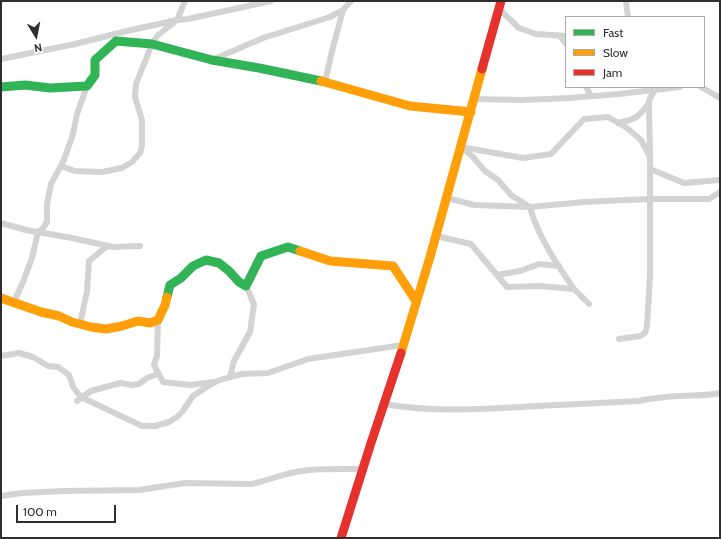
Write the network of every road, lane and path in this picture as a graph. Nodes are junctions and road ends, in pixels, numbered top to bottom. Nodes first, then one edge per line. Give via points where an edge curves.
1 (185, 1) edge
2 (271, 1) edge
3 (351, 1) edge
4 (626, 1) edge
5 (500, 5) edge
6 (343, 10) junction
7 (628, 16) edge
8 (178, 20) junction
9 (563, 36) edge
10 (152, 44) junction
11 (1, 59) edge
12 (212, 60) junction
13 (324, 82) junction
14 (87, 86) junction
15 (1, 87) edge
16 (587, 88) edge
17 (664, 88) edge
18 (703, 88) edge
19 (655, 90) junction
20 (591, 96) junction
21 (720, 98) edge
22 (474, 100) junction
23 (649, 103) junction
24 (471, 112) junction
25 (618, 123) junction
26 (461, 147) junction
27 (650, 157) junction
28 (61, 166) junction
29 (650, 169) junction
30 (720, 180) edge
31 (720, 192) edge
32 (447, 198) junction
33 (649, 199) junction
34 (530, 207) junction
35 (1, 224) edge
36 (38, 232) junction
37 (436, 236) junction
38 (107, 246) junction
39 (140, 246) dead end
40 (558, 266) junction
41 (497, 275) junction
42 (246, 286) junction
43 (574, 289) junction
44 (1, 298) edge
45 (416, 301) junction
46 (14, 302) junction
47 (589, 304) dead end
48 (158, 320) junction
49 (80, 324) junction
50 (619, 339) dead end
51 (403, 345) junction
52 (1, 356) edge
53 (158, 374) junction
54 (230, 377) junction
55 (217, 381) junction
56 (720, 393) edge
57 (79, 399) junction
58 (384, 404) junction
59 (362, 470) junction
60 (1, 496) edge
61 (341, 538) edge

1 - 8 street
2 - 8 street
3 - 6 street
4 - 7 street
5 - 9 street via 519,28 536,34
5 - 22 street
6 - 12 street via 330,17 263,38
6 - 13 street
8 - 10 street via 157,36
8 - 11 street
10 - 12 street
10 - 14 street via 116,41 95,60 95,75
10 - 28 street via 136,84 135,98 142,120 140,153 122,168 102,172 75,171
12 - 13 street
13 - 24 street via 410,106
14 - 15 street
14 - 28 street
16 - 20 street
17 - 19 street
18 - 21 street
19 - 20 street
19 - 23 street
20 - 22 street
22 - 24 street
23 - 25 street via 634,120
23 - 27 street
24 - 26 street
25 - 26 street via 608,117 584,119 551,154 523,158
25 - 27 street via 642,140
26 - 32 street
26 - 34 street via 511,195
27 - 29 street
28 - 36 street via 51,184 46,222
29 - 30 street via 684,183
29 - 33 street
31 - 33 street via 709,199
32 - 34 street via 474,206
32 - 37 street
33 - 34 street
33 - 50 street via 650,276 647,326 645,333 640,336
34 - 40 street
35 - 36 street
36 - 38 street
36 - 46 street via 32,258
37 - 41 street via 471,244
37 - 45 street
38 - 39 street
38 - 49 street via 89,261 87,291
40 - 41 street via 539,264
40 - 43 street
41 - 43 street via 507,287
42 - 45 street via 261,256 288,247 330,261 393,266
42 - 48 street via 219,262 206,260 193,266 170,285
42 - 54 street via 254,304 250,332 234,360
43 - 47 street
44 - 46 street
45 - 51 street
46 - 49 street
48 - 49 street via 138,321 106,329
48 - 53 street via 157,356 154,365
51 - 54 street via 308,359 268,373
51 - 58 street
52 - 57 street via 19,353 33,357 48,366 58,367 69,375
53 - 55 street via 163,382 190,385
53 - 57 street via 139,384 120,384 91,391
54 - 55 street
55 - 57 street via 193,396 176,417 155,426 142,426
56 - 58 street via 624,402 496,408 428,409
58 - 59 street
59 - 60 street via 312,470 252,484 185,483 139,490 63,490
59 - 61 street

